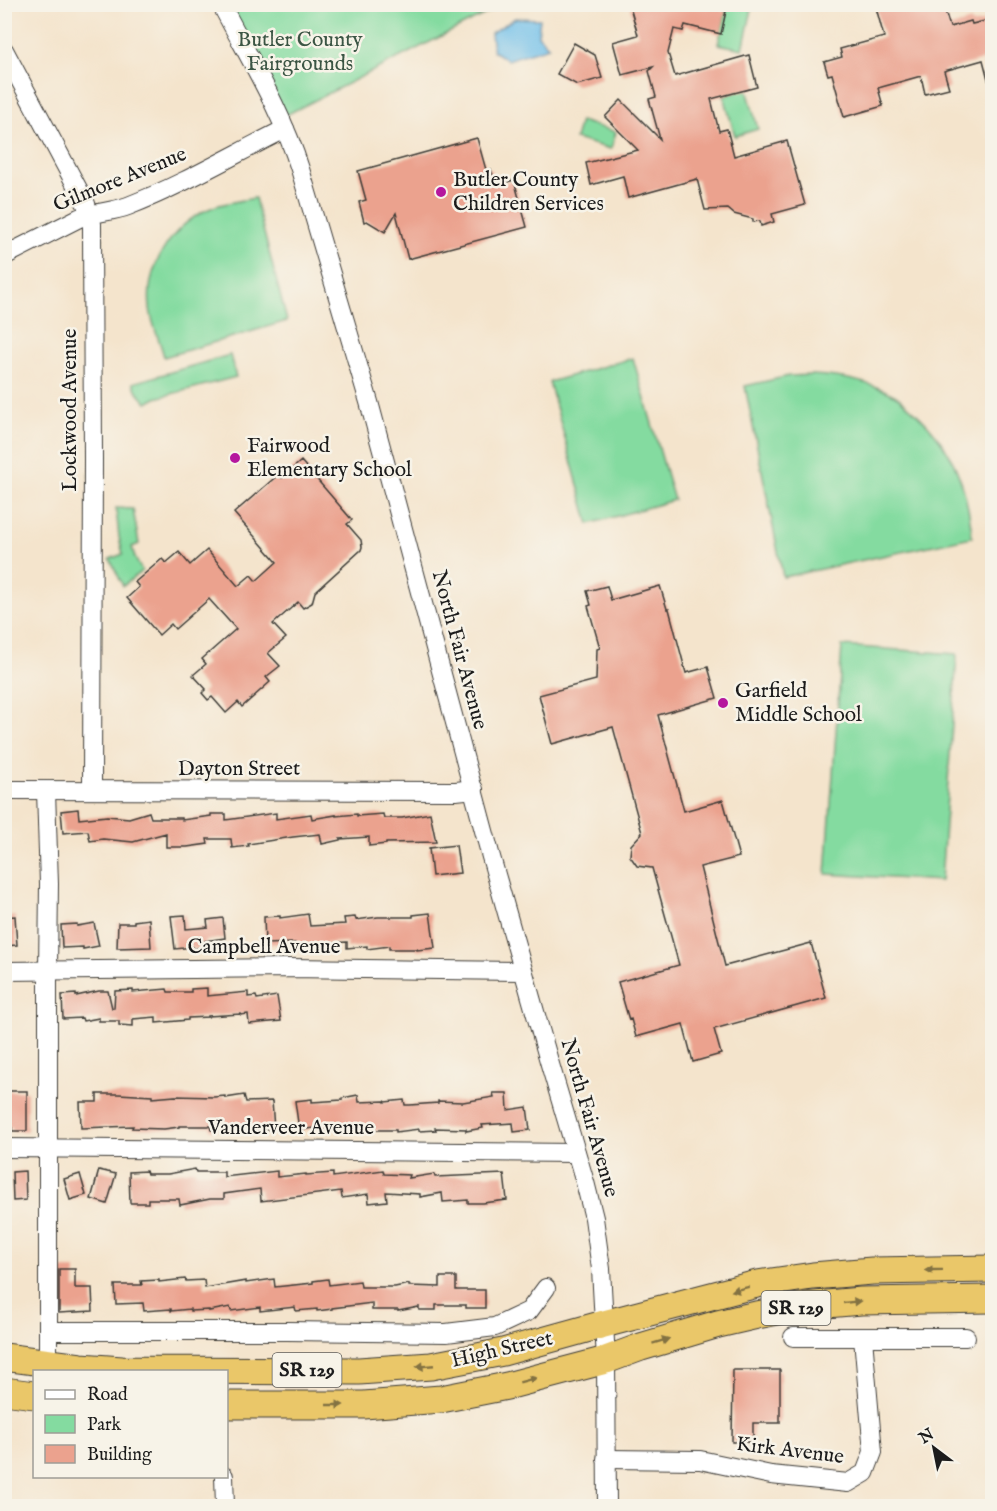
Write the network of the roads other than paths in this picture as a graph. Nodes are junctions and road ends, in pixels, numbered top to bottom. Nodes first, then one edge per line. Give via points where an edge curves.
1 (221, 4) edge
2 (4, 50) edge
3 (285, 129) junction
4 (90, 214) junction
5 (4, 256) edge
6 (474, 789) junction
7 (4, 790) edge
8 (92, 790) junction
9 (46, 791) junction
10 (4, 971) edge
11 (48, 971) junction
12 (524, 971) junction
13 (4, 1148) edge
14 (48, 1149) junction
15 (576, 1153) junction
16 (993, 1269) edge
17 (546, 1288) dead end
18 (993, 1299) edge
19 (604, 1324) junction
20 (48, 1331) junction
21 (793, 1337) dead end
22 (966, 1337) dead end
23 (862, 1338) junction
24 (4, 1357) edge
25 (606, 1360) junction
26 (48, 1362) junction
27 (122, 1370) edge
28 (228, 1371) edge
29 (4, 1392) edge
30 (33, 1395) edge
31 (228, 1405) edge
32 (606, 1458) junction
33 (224, 1478) edge
34 (225, 1506) edge
35 (607, 1506) edge

1 - 3 street, North Fair Avenue
2 - 4 street, Lockwood Avenue
3 - 4 street, Gilmore Avenue via 128,206
3 - 6 street, North Fair Avenue via 369,402
4 - 5 street, Gilmore Avenue
4 - 8 street, Lockwood Avenue
6 - 8 street, Dayton Street
6 - 12 street, North Fair Avenue
7 - 9 street, Dayton Street
8 - 9 street, Dayton Street
9 - 11 street
10 - 11 street, Campbell Avenue
11 - 12 street, Campbell Avenue
11 - 14 street
12 - 15 street, North Fair Avenue
13 - 14 street, Vanderveer Avenue
14 - 15 street, Vanderveer Avenue
14 - 20 street
15 - 19 street, North Fair Avenue via 597,1237
16 -> 19 highway, High Street / SR 129 via 813,1276 757,1284
17 - 20 street, High Street via 529,1311 495,1327 446,1333
25 -> 18 highway, High Street / SR 129 via 718,1324 804,1306
19 - 25 street, North Fair Avenue
19 -> 28 highway, High Street / SR 129 via 503,1352 431,1366 358,1371
20 - 26 street
21 - 23 street
22 - 23 street
23 - 32 street, Kirk Avenue via 873,1452 865,1473 848,1483 771,1475 700,1460
24 - 26 highway, High Street / SR 129
31 -> 25 highway, High Street / SR 129 via 364,1405 441,1399
25 - 32 street, North Fair Avenue
27 -> 26 highway, High Street / SR 129
29 - 30 highway
32 - 35 street, North Fair Avenue
33 - 34 street

